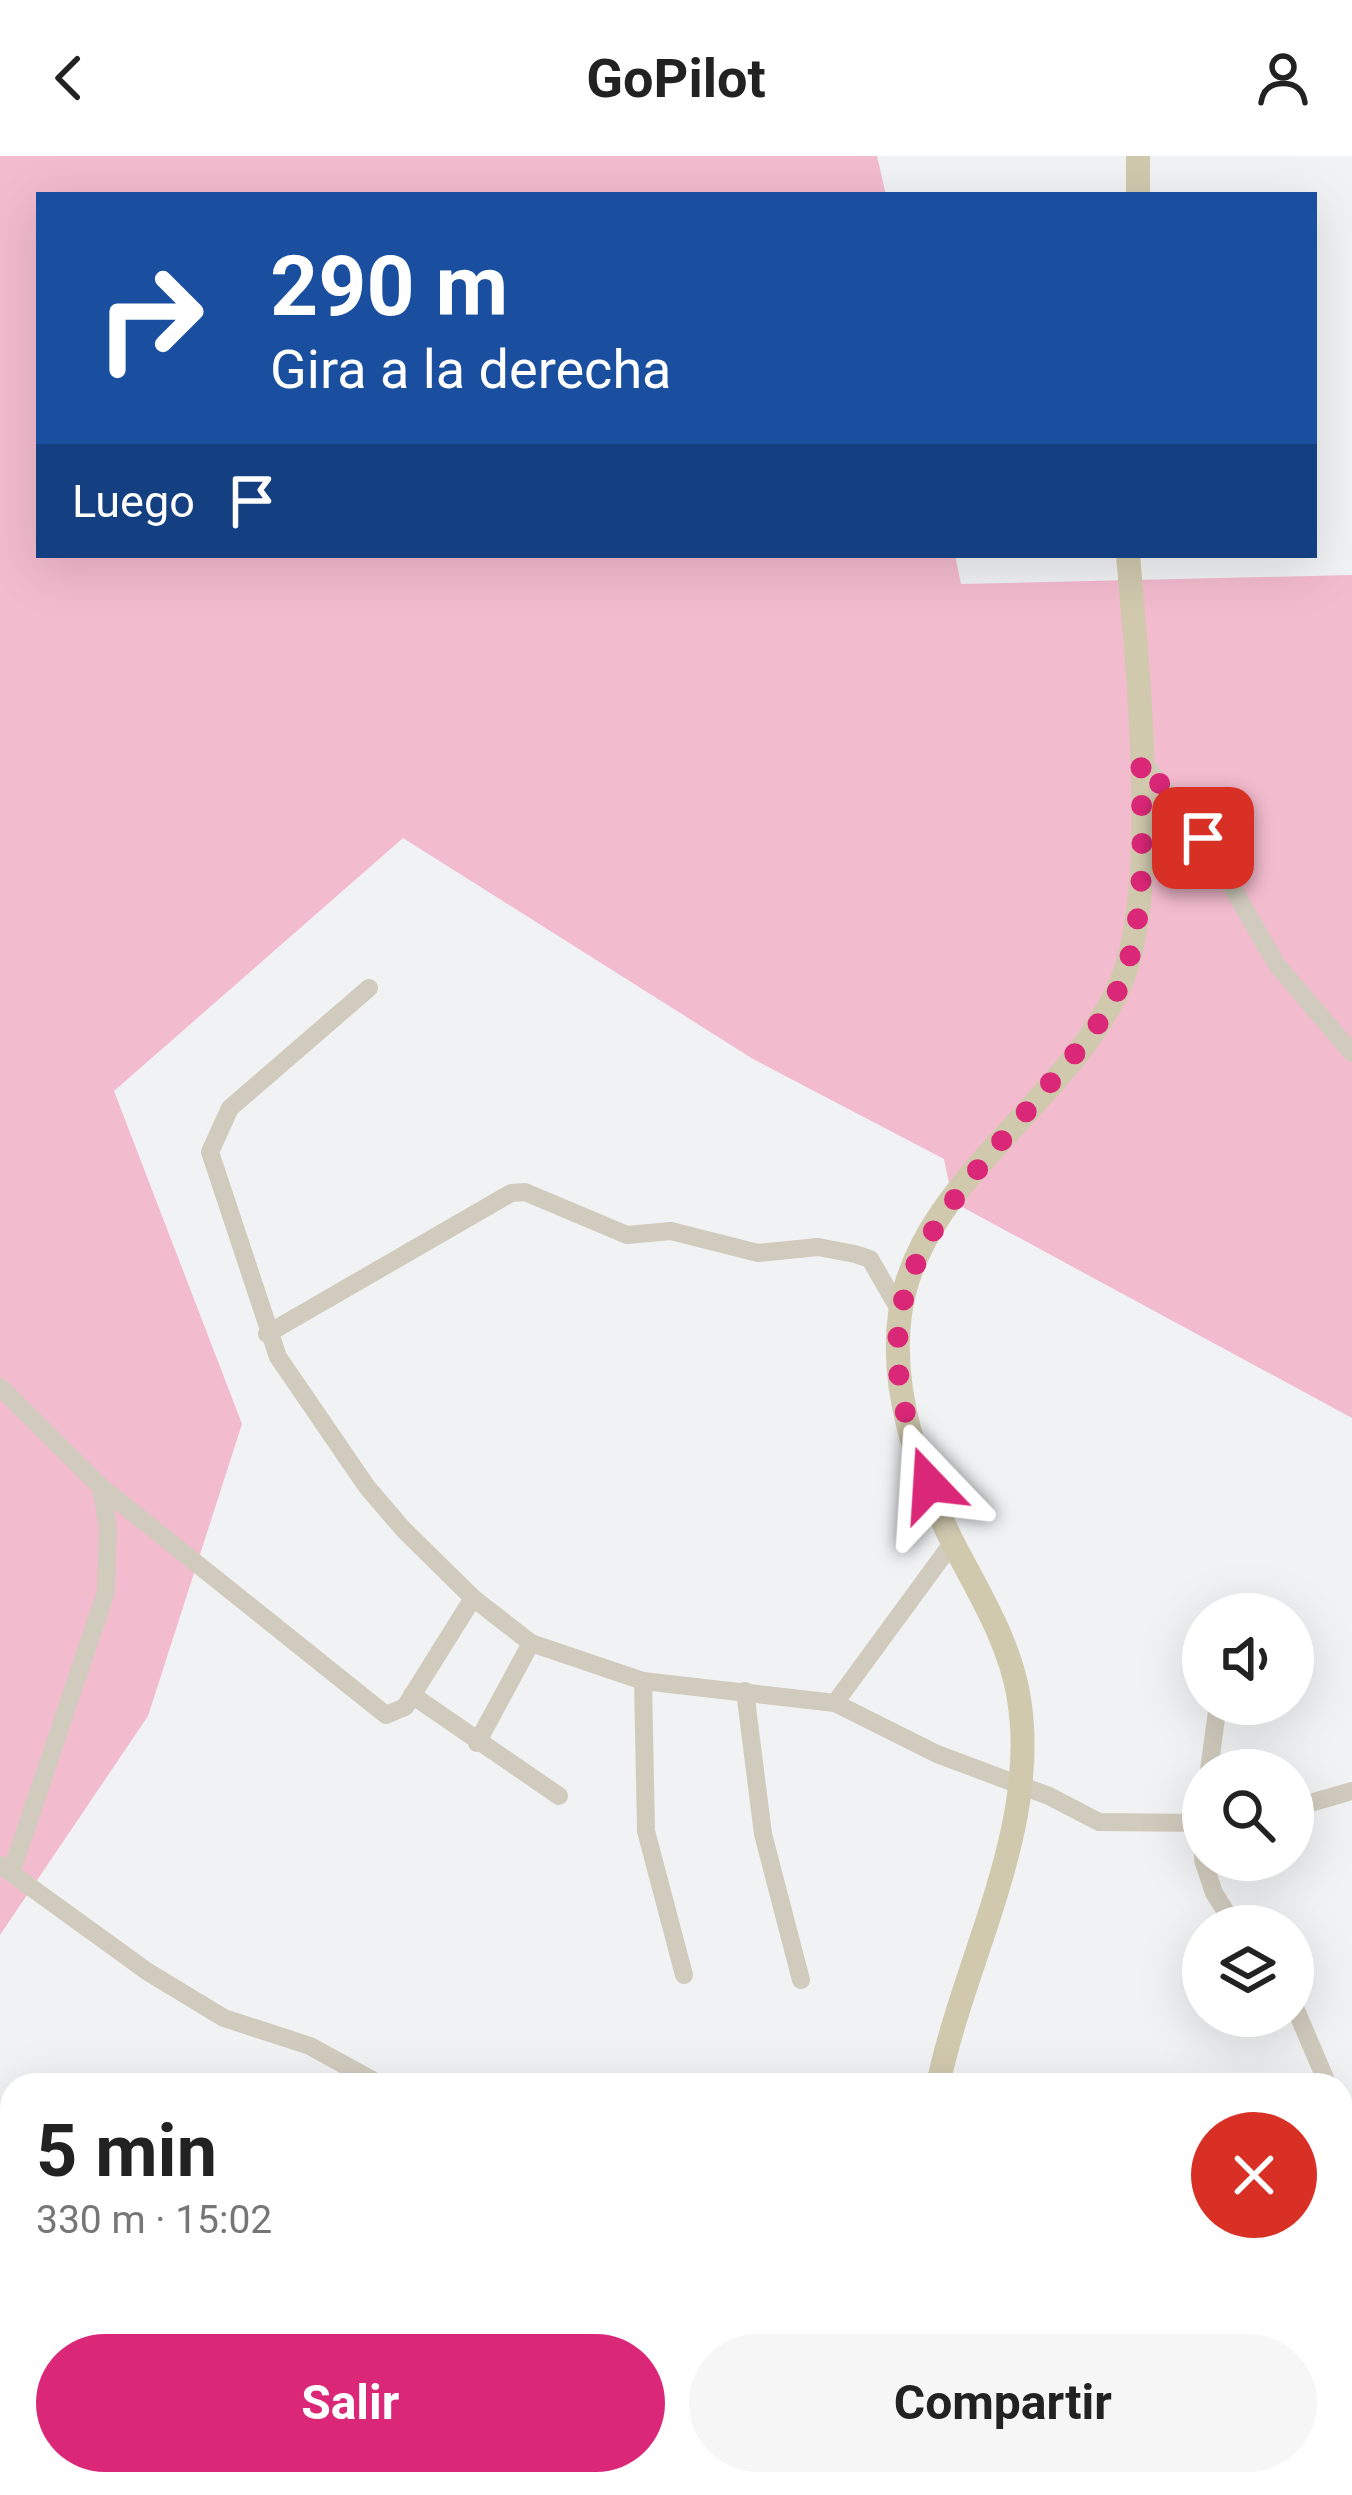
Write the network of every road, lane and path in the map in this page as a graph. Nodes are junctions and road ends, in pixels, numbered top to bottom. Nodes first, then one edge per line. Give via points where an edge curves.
1 (1138, 156) edge
2 (1138, 192) edge
3 (1128, 558) edge
4 (1141, 760) junction
5 (369, 988) dead end
6 (1352, 1054) edge
7 (900, 1310) junction
8 (267, 1334) junction
9 (0, 1387) edge
10 (101, 1487) junction
11 (953, 1542) junction
12 (473, 1598) junction
13 (531, 1642) junction
14 (644, 1681) junction
15 (745, 1691) junction
16 (412, 1696) junction
17 (835, 1703) junction
18 (477, 1743) junction
19 (1021, 1790) junction
20 (1352, 1791) edge
21 (560, 1796) dead end
22 (1314, 1802) edge
23 (1182, 1819) edge
24 (6, 1868) edge
25 (683, 1975) dead end
26 (801, 1980) dead end
27 (1308, 2037) edge
28 (359, 2073) edge
29 (941, 2073) edge
30 (1323, 2073) edge

1 - 2 main road
3 - 4 main road
4 - 6 street via 1203,838 1277,965
4 - 7 main road via 1137,914 1119,987 1081,1046 931,1228
5 - 8 street via 230,1108 209,1152
7 - 8 street via 870,1259 855,1254 818,1247 758,1252 671,1231 627,1235 525,1192
7 - 11 main road via 908,1426
8 - 12 street via 367,1487
9 - 10 street
10 - 16 street via 376,1709 398,1714
10 - 24 street via 106,1592
11 - 17 street
11 - 19 main road via 1018,1691
12 - 13 street
12 - 16 street
13 - 14 street
13 - 18 street
14 - 15 street
14 - 25 street via 646,1831
15 - 17 street
15 - 26 street via 763,1834
16 - 18 street
17 - 19 street
18 - 21 street
19 - 23 street via 1099,1822
19 - 29 main road
20 - 22 street
24 - 28 street via 224,2018 310,2046
27 - 30 street

